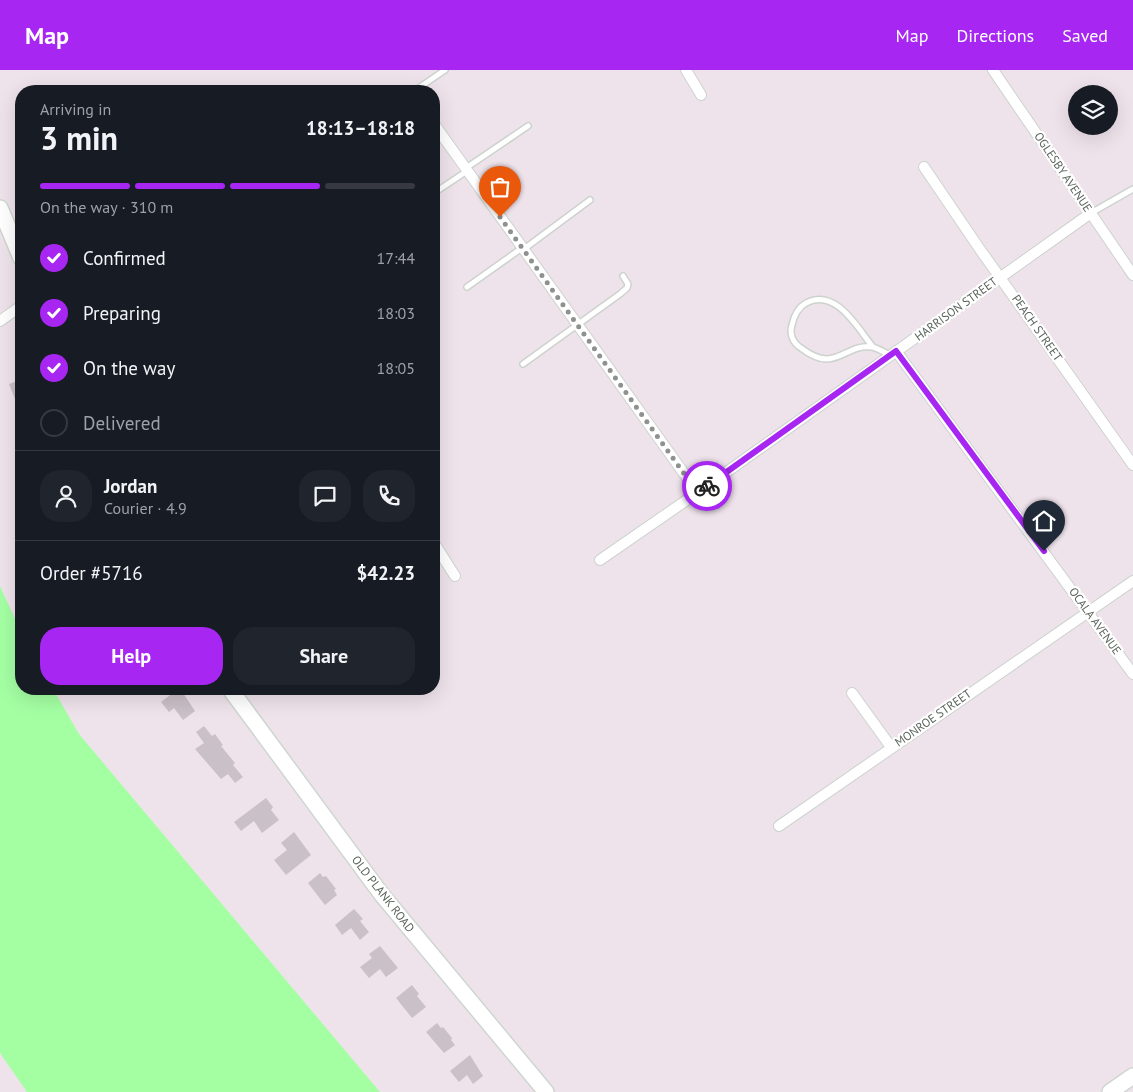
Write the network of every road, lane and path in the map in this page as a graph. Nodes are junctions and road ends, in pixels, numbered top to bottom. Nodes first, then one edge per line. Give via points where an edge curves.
1 (445, 70) edge
2 (686, 70) edge
3 (993, 70) edge
4 (422, 85) edge
5 (701, 95) dead end
6 (528, 126) dead end
7 (440, 132) edge
8 (924, 167) dead end
9 (467, 170) junction
10 (1133, 189) edge
11 (440, 190) edge
12 (590, 200) dead end
13 (0, 208) edge
14 (1091, 213) junction
15 (15, 244) edge
16 (523, 249) junction
17 (1133, 275) edge
18 (623, 276) dead end
19 (1000, 277) junction
20 (467, 287) dead end
21 (15, 310) edge
22 (0, 321) edge
23 (577, 324) junction
24 (873, 348) junction
25 (893, 353) junction
26 (523, 364) dead end
27 (1133, 465) edge
28 (698, 493) junction
29 (440, 552) edge
30 (600, 560) dead end
31 (455, 576) dead end
32 (1133, 580) edge
33 (1088, 611) junction
34 (1133, 674) edge
35 (852, 693) dead end
36 (234, 695) edge
37 (891, 747) junction
38 (779, 826) dead end
39 (1133, 1076) edge
40 (546, 1092) edge
41 (1110, 1092) edge

1 - 4 lane
2 - 5 street
3 - 14 street, OGLESBY AVENUE
6 - 9 lane
7 - 9 street
8 - 19 street, PEACH STREET
9 - 11 lane
9 - 16 street
10 - 14 lane
12 - 16 lane
13 - 15 street
14 - 17 street, OGLESBY AVENUE
14 - 19 street, HARRISON STREET
16 - 20 lane
16 - 23 street
18 - 23 lane via 627,288
19 - 25 street, HARRISON STREET
19 - 27 street, PEACH STREET
21 - 22 street
23 - 26 lane
23 - 28 street
24 - 24 lane via 859,348 829,360 811,356 795,344 790,332 793,317 806,303 826,301 846,311
24 - 25 lane
25 - 28 street, HARRISON STREET
25 - 33 street, OCALA AVENUE
28 - 30 street, HARRISON STREET
29 - 31 street
32 - 33 street, MONROE STREET
33 - 34 street, OCALA AVENUE
33 - 37 street, MONROE STREET
35 - 37 street
36 - 40 street, OLD PLANK ROAD via 382,895
37 - 38 street, MONROE STREET
39 - 41 street

